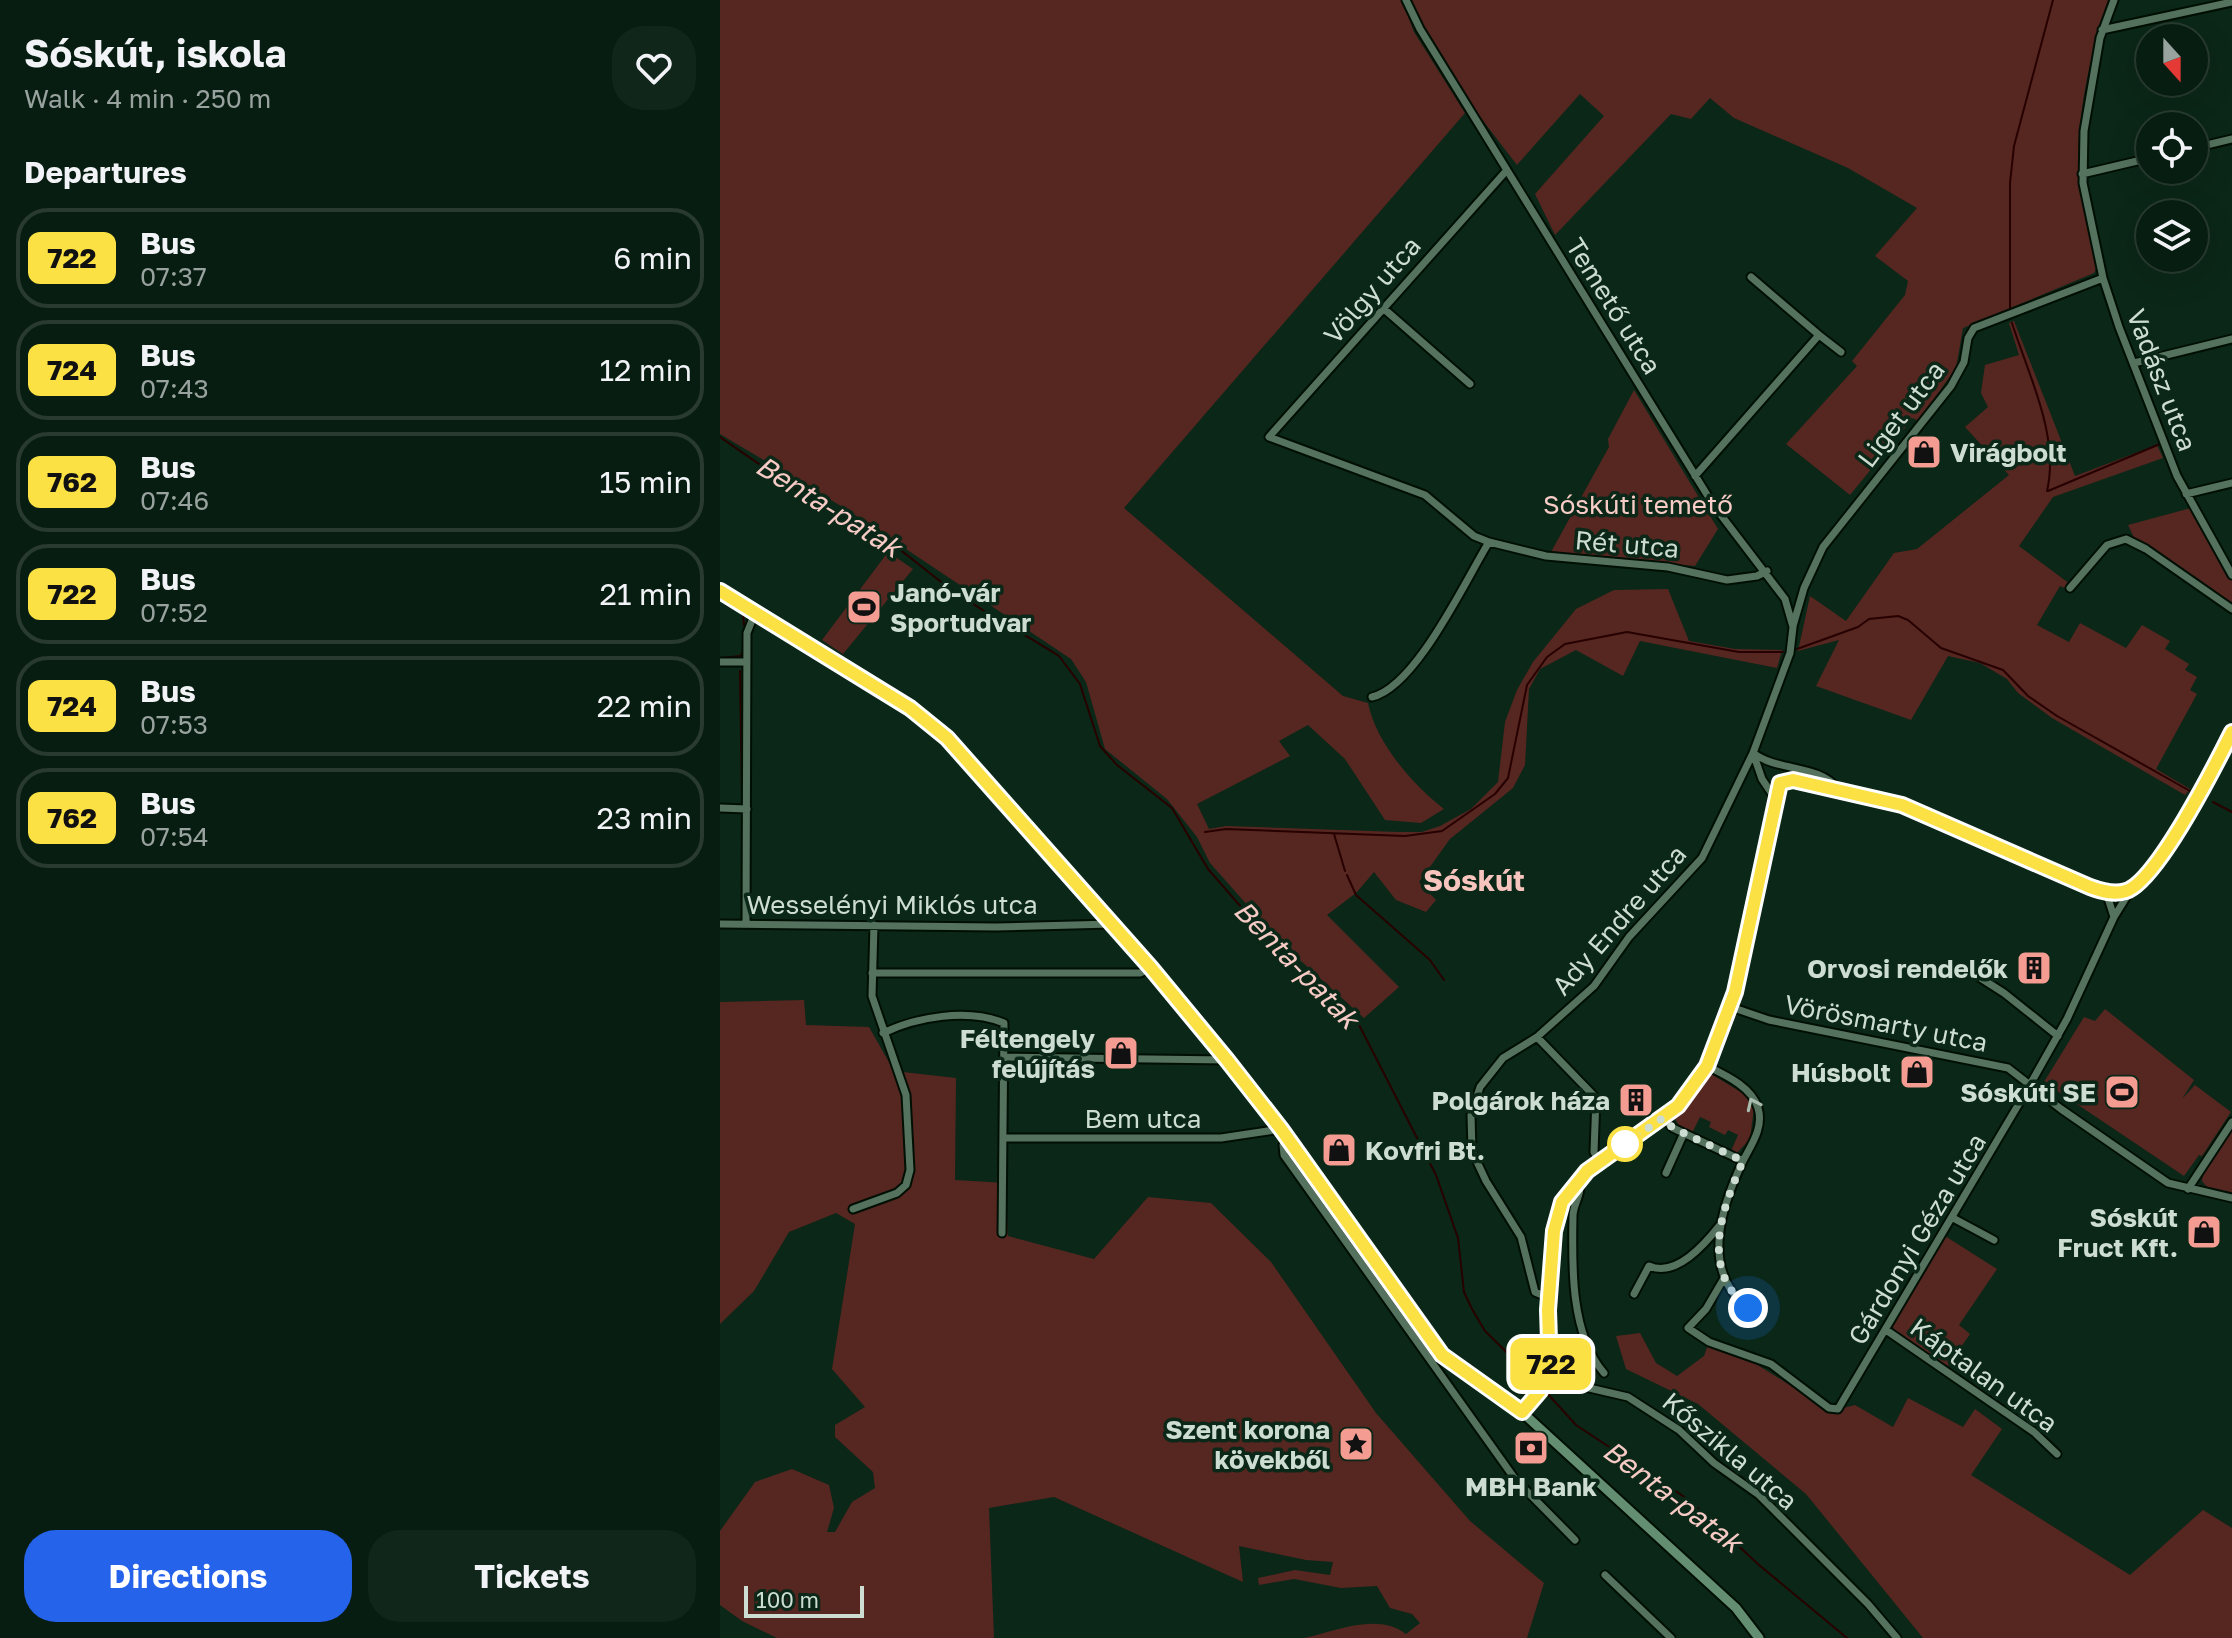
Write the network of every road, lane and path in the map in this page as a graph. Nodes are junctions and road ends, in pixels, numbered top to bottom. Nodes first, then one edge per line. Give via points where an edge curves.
1 (1406, 0) edge
2 (2114, 0) edge
3 (2232, 2) edge
4 (2102, 30) junction
5 (2232, 139) edge
6 (2208, 145) edge
7 (2136, 161) edge
8 (1507, 170) junction
9 (2082, 174) junction
10 (1751, 277) dead end
11 (2103, 278) junction
12 (1383, 308) junction
13 (1819, 335) junction
14 (2232, 339) edge
15 (1841, 352) dead end
16 (2134, 363) junction
17 (1470, 384) dead end
18 (1269, 437) joint
19 (1695, 476) junction
20 (2232, 483) edge
21 (2186, 494) junction
22 (1489, 542) junction
23 (1767, 571) junction
24 (2232, 575) edge
25 (2070, 588) dead end
26 (720, 591) edge
27 (1801, 596) junction
28 (1785, 599) junction
29 (2232, 609) edge
30 (755, 613) junction
31 (1793, 627) junction
32 (720, 662) edge
33 (747, 662) junction
34 (1372, 697) dead end
35 (2232, 732) edge
36 (1753, 753) junction
37 (1742, 776) junction
38 (1762, 779) junction
39 (1838, 789) junction
40 (1774, 797) junction
41 (720, 808) edge
42 (747, 809) junction
43 (2132, 888) junction
44 (2106, 892) junction
45 (2114, 917) junction
46 (720, 924) edge
47 (746, 924) junction
48 (1112, 924) junction
49 (874, 925) junction
50 (1151, 968) junction
51 (1968, 970) dead end
52 (872, 973) junction
53 (1731, 1007) junction
54 (883, 1033) junction
55 (2058, 1036) junction
56 (1537, 1037) junction
57 (1005, 1057) junction
58 (1227, 1060) junction
59 (1707, 1066) junction
60 (2031, 1083) junction
61 (1663, 1118) junction
62 (2232, 1122) edge
63 (1281, 1129) junction
64 (1684, 1133) junction
65 (1004, 1138) junction
66 (1289, 1140) junction
67 (1743, 1161) junction
68 (1599, 1162) junction
69 (1666, 1173) dead end
70 (1578, 1180) junction
71 (2188, 1189) junction
72 (2232, 1198) edge
73 (853, 1209) dead end
74 (1953, 1218) junction
75 (1720, 1225) junction
76 (1002, 1233) dead end
77 (1710, 1239) junction
78 (1994, 1240) dead end
79 (1720, 1242) junction
80 (1723, 1280) junction
81 (1634, 1294) dead end
82 (1549, 1298) junction
83 (1748, 1308) dead end
84 (1886, 1330) junction
85 (1550, 1367) junction
86 (1604, 1373) dead end
87 (1522, 1412) junction
88 (2057, 1454) dead end
89 (1515, 1479) junction
90 (1504, 1489) dead end
91 (1575, 1540) dead end
92 (1605, 1575) dead end
93 (1671, 1638) edge
94 (1759, 1638) edge
95 (1897, 1638) edge

1 - 8 street, Temető utca
2 - 4 street, Vadász utca
3 - 4 street
4 - 9 street, Vadász utca
5 - 6 street
7 - 9 street
8 - 12 street, Völgy utca
8 - 19 street, Temető utca
9 - 11 street, Vadász utca
10 - 13 street
11 - 16 street, Vadász utca
11 - 27 street, Liget utca via 1974,328 1951,386 1823,547
12 - 17 street
12 - 18 street, Völgy utca
13 - 15 street
13 - 19 street
14 - 16 street
16 - 21 street, Vadász utca
18 - 22 street, Rét utca via 1425,495 1474,536
19 - 23 street, Temető utca
20 - 21 street
21 - 24 street, Vadász utca
22 - 23 street, Rét utca via 1559,558 1668,567 1727,580
22 - 34 street via 1417,662 1396,686
23 - 28 street, Temető utca
25 - 29 street via 2107,545 2126,539
26 - 30 main road
27 - 28 street
27 - 31 street, Liget utca
28 - 31 street, Temető utca
30 - 33 street via 747,633
30 - 48 main road via 929,721
31 - 36 street, Liget utca via 1790,653
32 - 33 street
33 - 42 street
35 - 43 street via 2196,801
36 - 37 street, Ady Endre utca
36 - 38 street
36 - 39 street via 1765,762 1826,777
37 - 38 street
37 - 56 street, Ady Endre utca via 1702,858 1629,937 1594,986
38 - 40 street
39 - 40 street via 1788,779
39 - 44 street via 1902,805
40 - 53 street
41 - 42 street
42 - 47 street
43 - 44 street
43 - 45 street, Gárdonyi Géza utca
44 - 45 street
45 - 55 street, Gárdonyi Géza utca
46 - 47 street, Wesselényi Miklós utca
47 - 49 street, Wesselényi Miklós utca
48 - 49 street, Wesselényi Miklós utca
48 - 50 main road
49 - 52 street
50 - 52 street via 1140,973
50 - 58 main road
51 - 55 street
52 - 54 street via 872,996
53 - 59 street
53 - 60 street, Vörösmarty utca via 1769,1020 1998,1065
54 - 57 street via 916,1019 1004,1023
54 - 73 street via 906,1095 910,1170 897,1193
55 - 60 street, Gárdonyi Géza utca
56 - 68 street via 1596,1098 1594,1152
56 - 82 street, Ady Endre utca via 1503,1058 1484,1079 1471,1115 1471,1144 1486,1181 1521,1237 1535,1292
57 - 58 street
57 - 65 street
58 - 63 main road
59 - 61 street via 1687,1098
67 -> 59 street via 1756,1135 1758,1109 1744,1088
60 - 71 street, Vörösmarty utca via 2168,1183
60 - 74 street, Gárdonyi Géza utca
61 - 64 street
61 - 68 street
62 - 71 street
63 - 65 street, Bem utca via 1221,1138
63 - 66 main road
64 - 67 street
64 - 69 street
65 - 76 street
66 - 87 main road via 1442,1355
66 - 89 street via 1284,1155
67 - 75 street
68 - 70 street
70 - 82 street via 1558,1211
70 - 86 street via 1573,1215 1576,1295 1588,1343
71 - 72 street, Vörösmarty utca
74 - 78 street
74 - 84 street, Gárdonyi Géza utca
75 - 77 street
75 - 79 street
77 - 79 street
77 - 81 street via 1685,1259 1662,1269 1649,1266
79 - 80 street
80 - 83 street
80 - 84 street, Gárdonyi Géza utca via 1688,1328 1709,1342 1771,1364 1829,1408 1838,1409
82 - 85 street
84 - 88 street, Káptalan utca via 2034,1432
85 - 87 street
85 - 95 street, Kőszikla utca via 1563,1365 1585,1387 1628,1397 1679,1430 1759,1495
87 - 94 main road via 1736,1608
89 - 90 street
89 - 91 street
92 - 93 street

